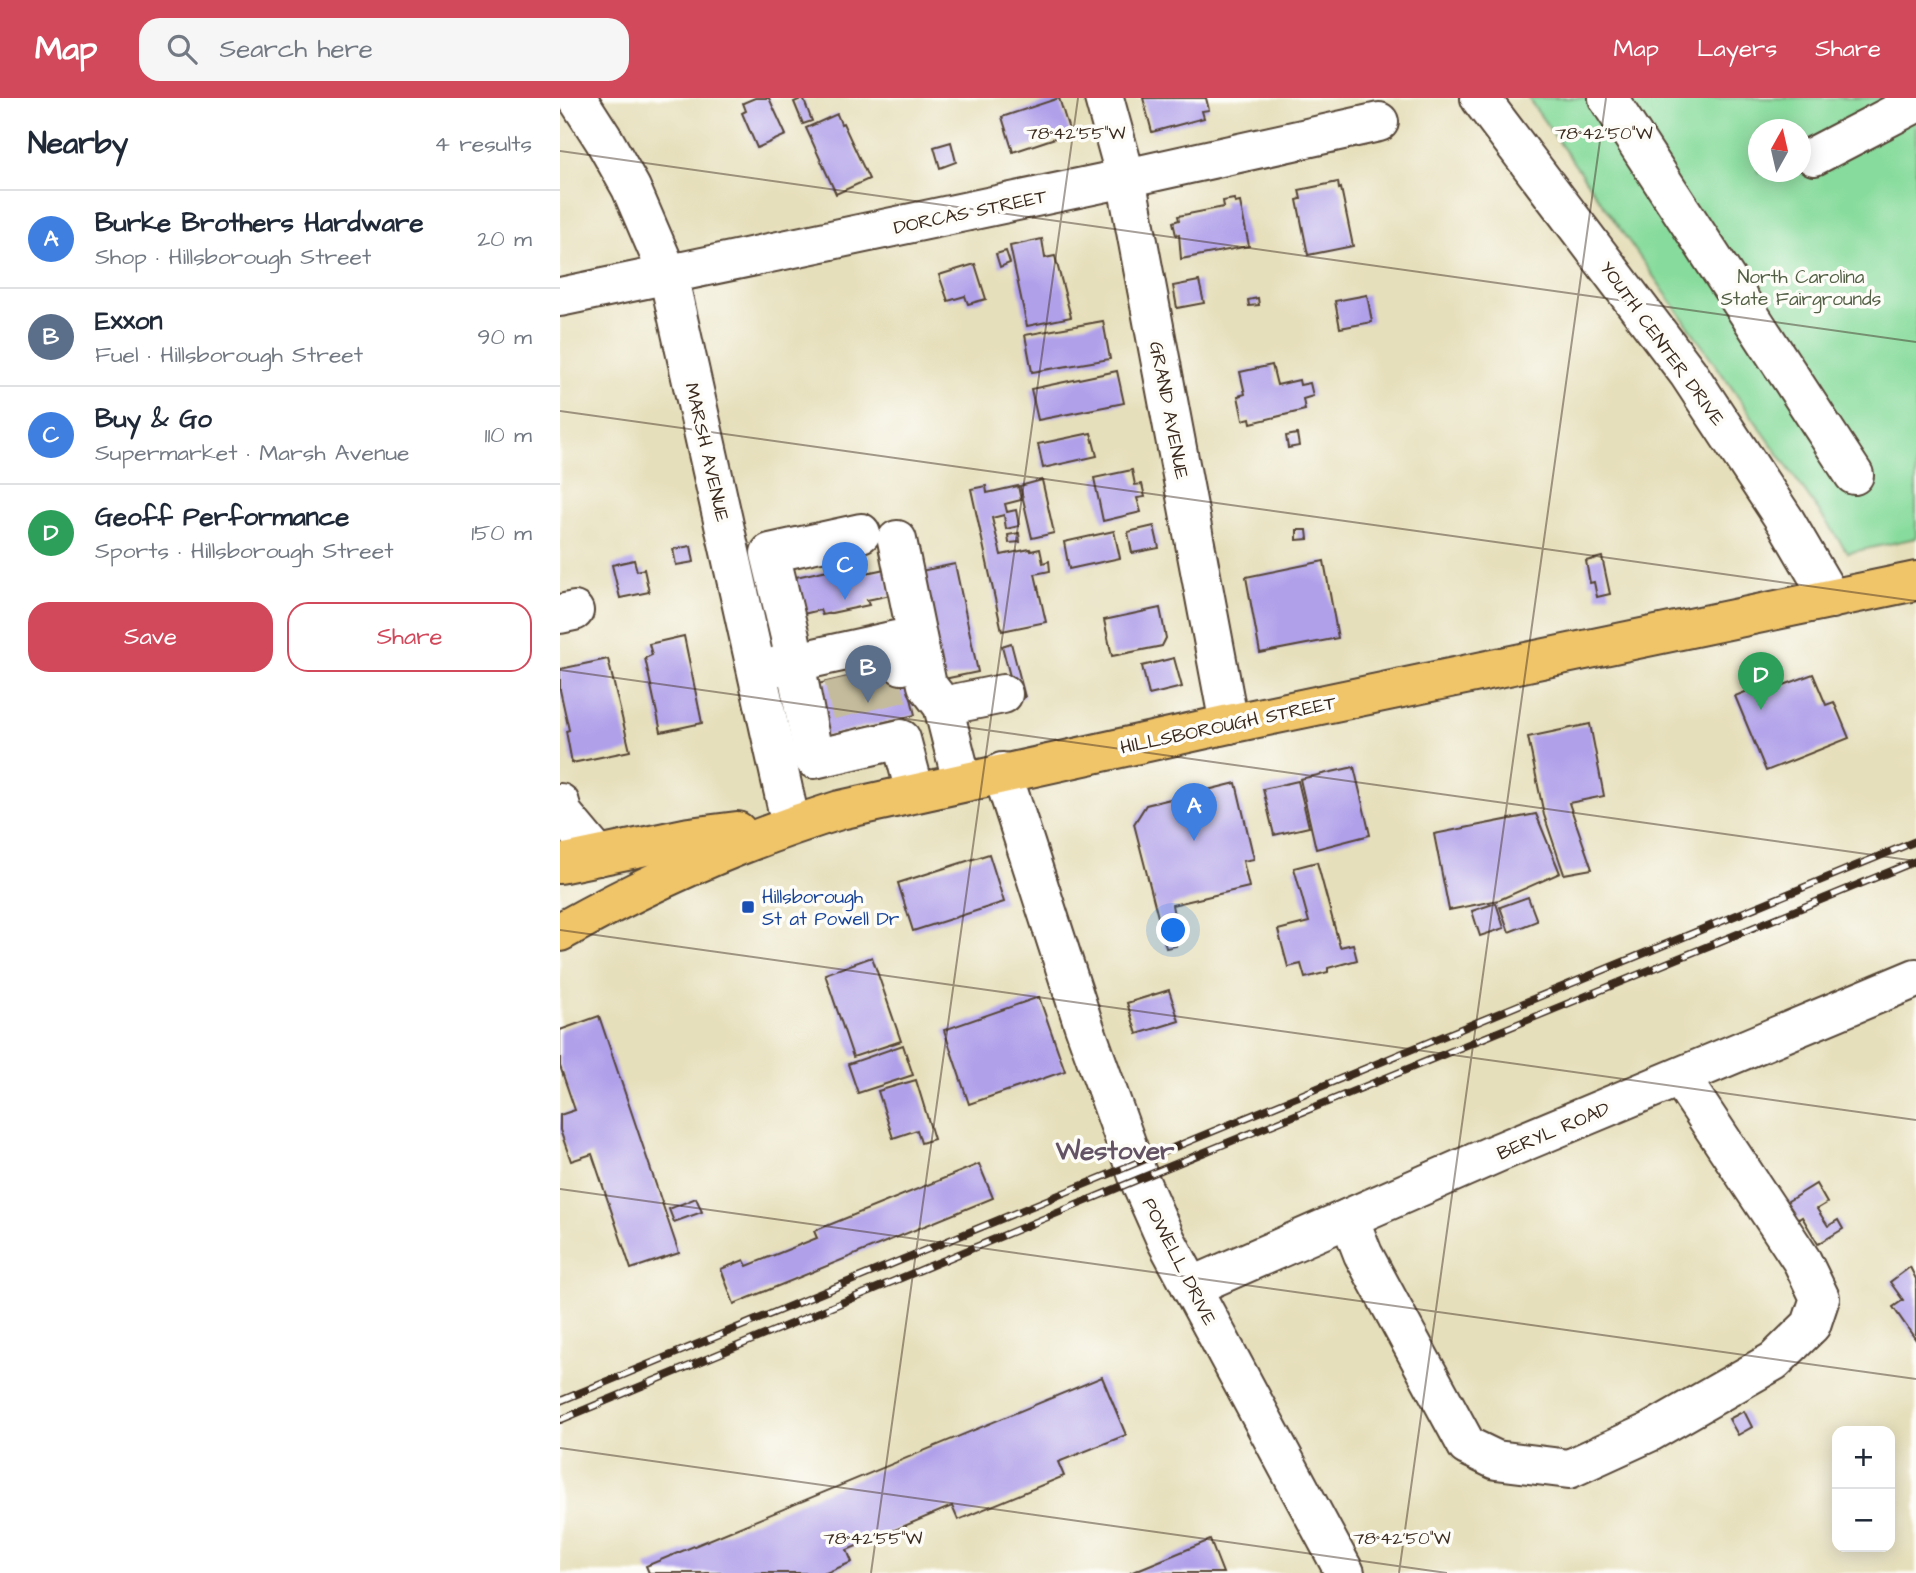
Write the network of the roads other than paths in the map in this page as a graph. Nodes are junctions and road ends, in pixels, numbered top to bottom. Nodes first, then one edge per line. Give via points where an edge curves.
1 (577, 98) edge
2 (1104, 98) edge
3 (1480, 98) edge
4 (1608, 98) edge
5 (1916, 103) edge
6 (1379, 122) dead end
7 (1814, 156) dead end
8 (1126, 178) junction
9 (668, 274) junction
10 (560, 297) edge
11 (1854, 475) dead end
12 (770, 553) junction
13 (732, 562) junction
14 (1916, 581) edge
15 (1830, 598) junction
16 (885, 660) dead end
17 (775, 667) junction
18 (1003, 694) dead end
19 (1229, 724) junction
20 (894, 728) junction
21 (793, 749) junction
22 (1002, 772) junction
23 (961, 781) junction
24 (915, 792) junction
25 (561, 813) edge
26 (792, 825) junction
27 (598, 856) junction
28 (560, 864) edge
29 (560, 932) edge
30 (1916, 978) edge
31 (1680, 1077) junction
32 (1349, 1218) junction
33 (1191, 1287) junction
34 (1345, 1573) edge

1 - 9 street, MARSH AVENUE via 631,188
2 - 8 street, GRAND AVENUE
3 - 15 street, YOUTH CENTER DRIVE via 1688,373
4 - 11 street
5 - 7 street
6 - 8 street, DORCAS STREET
8 - 9 street, DORCAS STREET
8 - 19 street, GRAND AVENUE
9 - 10 street, DORCAS STREET
9 - 13 street, MARSH AVENUE
12 - 13 street
12 - 17 street via 790,637
12 - 20 street via 879,536 927,685
13 - 17 street, MARSH AVENUE
14 - 15 main road, HILLSBOROUGH STREET
15 - 19 main road, HILLSBOROUGH STREET
16 - 17 street
17 - 21 street, MARSH AVENUE
18 - 20 street
19 - 22 main road, HILLSBOROUGH STREET
20 - 21 street via 814,759
20 - 23 street
20 - 24 street
21 - 26 street, MARSH AVENUE
22 - 23 main road, HILLSBOROUGH STREET
22 - 33 street, POWELL DRIVE via 1119,1124 1155,1216
23 - 24 main road, HILLSBOROUGH STREET
24 - 26 main road, HILLSBOROUGH STREET
25 - 27 street
26 - 27 main road via 689,837
26 - 29 main road, HILLSBOROUGH STREET via 698,861
27 - 28 main road
30 - 31 street, BERYL ROAD
31 - 32 street, BERYL ROAD
31 - 32 street via 1802,1261 1820,1298 1811,1325 1774,1360 1650,1432 1569,1469 1496,1460 1467,1446 1363,1254
32 - 33 street, BERYL ROAD
33 - 34 street, POWELL DRIVE

